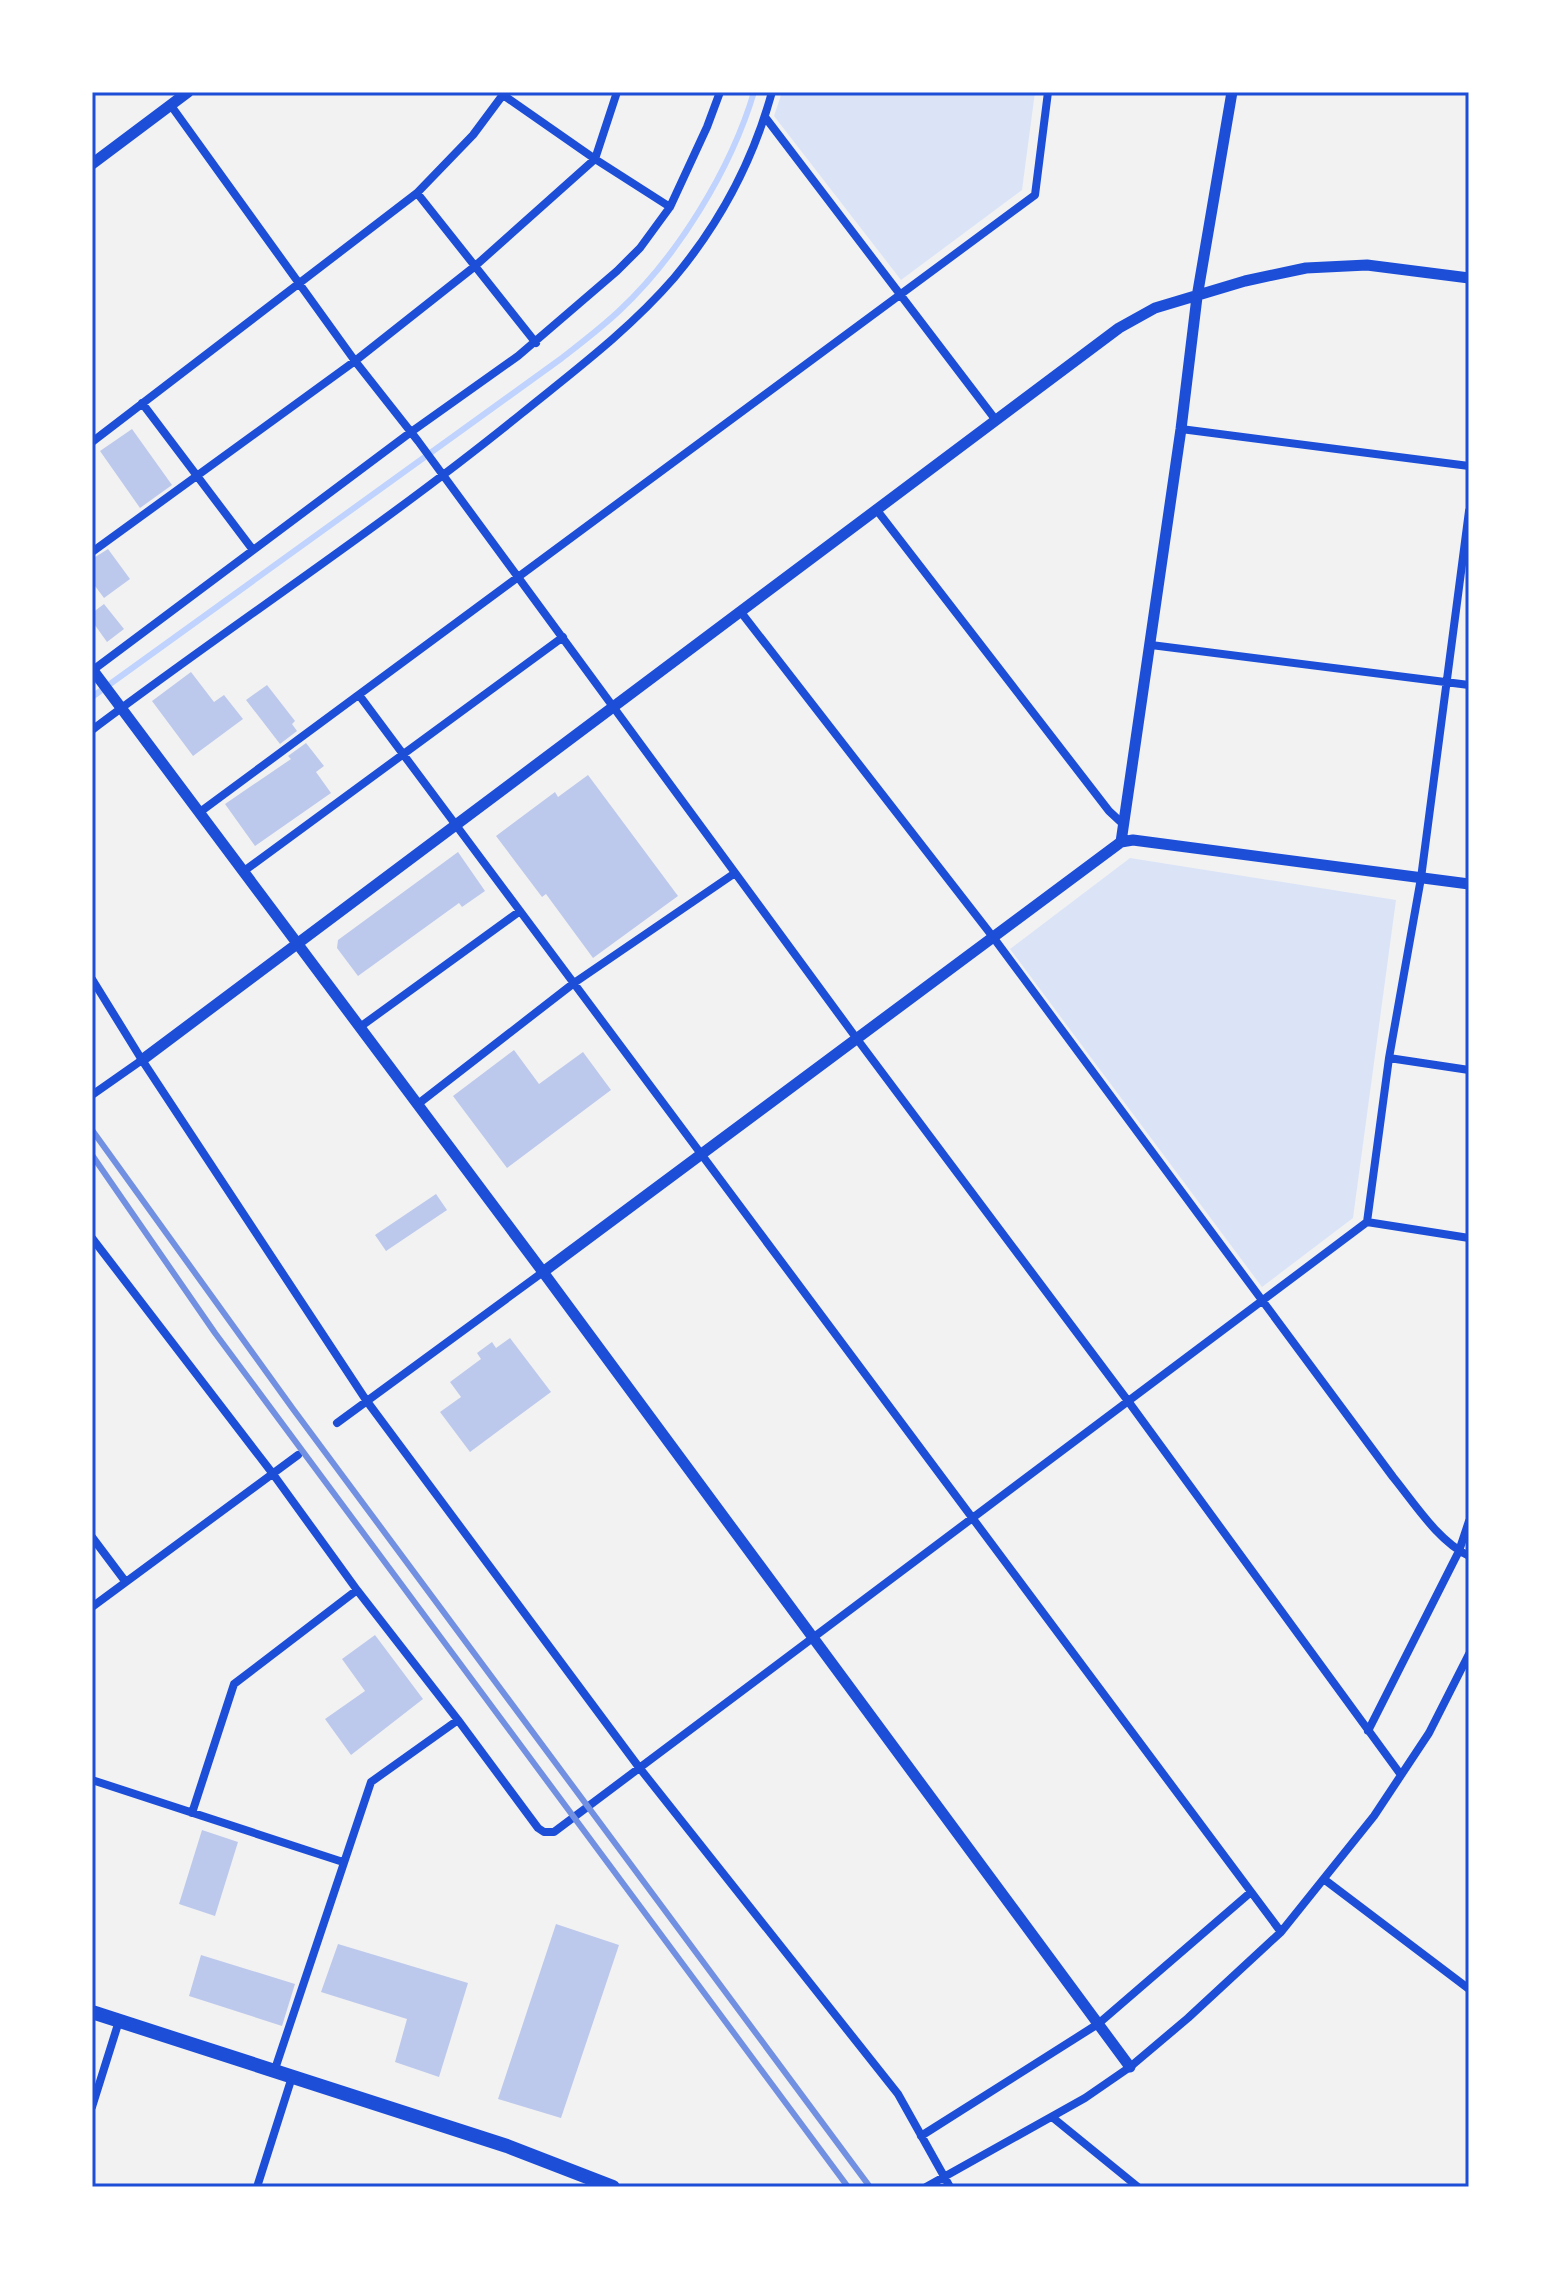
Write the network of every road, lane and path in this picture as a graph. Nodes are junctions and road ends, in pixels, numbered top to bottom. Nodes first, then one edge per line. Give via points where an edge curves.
1 (188, 92) edge
2 (617, 92) edge
3 (720, 92) edge
4 (772, 92) edge
5 (1048, 92) edge
6 (1232, 92) edge
7 (504, 93) edge
8 (172, 107) junction
9 (765, 117) junction
10 (595, 159) junction
11 (92, 164) edge
12 (417, 193) junction
13 (670, 207) junction
14 (474, 267) junction
15 (1469, 278) edge
16 (300, 282) junction
17 (898, 295) junction
18 (1197, 297) junction
19 (536, 343) junction
20 (355, 361) junction
21 (142, 403) junction
22 (995, 419) junction
23 (1181, 429) junction
24 (411, 432) junction
25 (92, 442) edge
26 (1469, 466) edge
27 (197, 475) junction
28 (444, 476) junction
29 (876, 509) junction
30 (1469, 511) edge
31 (253, 550) junction
32 (92, 552) edge
33 (519, 578) junction
34 (740, 611) junction
35 (563, 637) junction
36 (1151, 645) junction
37 (94, 672) edge
38 (1447, 682) junction
39 (1469, 685) edge
40 (359, 695) junction
41 (614, 706) junction
42 (122, 707) junction
43 (92, 730) edge
44 (404, 754) junction
45 (200, 812) junction
46 (1123, 824) junction
47 (456, 825) junction
48 (1121, 842) junction
49 (244, 871) junction
50 (735, 873) junction
51 (1421, 878) junction
52 (1469, 884) edge
53 (520, 911) junction
54 (993, 937) junction
55 (298, 943) junction
56 (92, 979) edge
57 (574, 983) junction
58 (360, 1027) junction
59 (857, 1039) junction
60 (1389, 1058) junction
61 (142, 1060) junction
62 (1469, 1070) edge
63 (92, 1095) edge
64 (418, 1104) junction
65 (702, 1154) junction
66 (1367, 1222) junction
67 (92, 1238) edge
68 (1469, 1238) edge
69 (543, 1272) junction
70 (1261, 1301) junction
71 (366, 1400) junction
72 (1128, 1401) junction
73 (337, 1423) dead end
74 (298, 1455) dead end
75 (273, 1474) junction
76 (972, 1517) junction
77 (1469, 1521) edge
78 (92, 1537) edge
79 (1459, 1551) junction
80 (1469, 1556) edge
81 (125, 1581) junction
82 (357, 1590) junction
83 (92, 1607) edge
84 (812, 1637) junction
85 (1469, 1656) edge
86 (458, 1720) junction
87 (1368, 1731) junction
88 (638, 1766) junction
89 (1401, 1775) junction
90 (92, 1780) edge
91 (192, 1813) junction
92 (343, 1862) junction
93 (1325, 1880) junction
94 (1251, 1892) junction
95 (1281, 1932) junction
96 (1469, 1989) edge
97 (92, 2012) edge
98 (119, 2021) junction
99 (1098, 2024) junction
100 (1130, 2067) junction
101 (274, 2072) junction
102 (292, 2077) junction
103 (92, 2107) edge
104 (1052, 2117) junction
105 (921, 2136) junction
106 (947, 2183) edge
107 (257, 2187) edge
108 (613, 2187) edge
109 (926, 2187) edge
110 (1138, 2187) edge

1 - 8 street
2 - 10 street
3 - 13 street
4 - 9 street
5 - 17 street via 1035,195
6 - 18 street
7 - 10 street
7 - 12 street via 473,135
8 - 11 street
8 - 16 street
9 - 17 street
9 - 28 street via 742,178 675,276 630,326
10 - 13 street
10 - 14 street
12 - 14 street
12 - 16 street
13 - 19 street via 640,248
14 - 19 street
14 - 20 street
15 - 18 street via 1367,265 1306,268
16 - 20 street
16 - 21 street
17 - 22 street
17 - 33 street
18 - 22 street via 1155,308 1119,328
18 - 23 street
19 - 24 street
20 - 24 street
20 - 27 street
21 - 25 street
21 - 27 street
22 - 29 street
23 - 26 street
23 - 36 street
24 - 28 street
24 - 31 street
27 - 31 street
27 - 32 street
28 - 33 street
28 - 42 street
29 - 34 street
29 - 46 street
30 - 38 street
31 - 37 street
33 - 35 street
33 - 40 street
34 - 41 street
34 - 54 street
35 - 41 street
35 - 44 street
36 - 38 street
36 - 46 street
37 - 42 street
38 - 39 street
38 - 51 street
40 - 44 street
40 - 45 street
41 - 47 street
41 - 50 street
42 - 43 street
42 - 45 street
44 - 47 street
44 - 49 street
45 - 49 street
46 - 48 street
47 - 53 street
47 - 55 street
48 - 51 street
48 - 54 street
49 - 55 street
50 - 57 street
50 - 59 street
51 - 52 street
51 - 60 street
53 - 57 street
53 - 58 street
54 - 59 street
54 - 70 street
55 - 58 street
55 - 61 street
56 - 61 street
57 - 64 street
57 - 65 street
58 - 64 street
59 - 65 street
59 - 72 street
60 - 62 street
60 - 66 street
61 - 63 street
61 - 71 street
64 - 69 street
65 - 69 street
65 - 76 street
66 - 68 street
66 - 70 street
67 - 75 street
69 - 71 street
69 - 84 street
70 - 72 street
70 - 79 street via 1393,1477
71 - 73 street
71 - 88 street
72 - 76 street
72 - 87 street
74 - 75 street
75 - 81 street
75 - 82 street
76 - 84 street
76 - 94 street
77 - 79 street
78 - 81 street
79 - 80 street
79 - 87 street
81 - 83 street
82 - 86 street
82 - 91 street via 234,1684
84 - 88 street
84 - 99 street
85 - 89 street
86 - 88 street via 544,1832 554,1832
86 - 92 street via 371,1782
87 - 89 street
88 - 105 street via 898,2094
89 - 93 street
90 - 91 street
91 - 92 street
92 - 101 street
93 - 95 street
93 - 96 street
94 - 95 street
94 - 99 street
95 - 100 street
97 - 98 main road
98 - 101 main road
98 - 103 street
99 - 100 street
99 - 105 street
100 - 104 street
101 - 102 main road
102 - 107 street
102 - 108 main road via 507,2146
104 - 106 street
104 - 110 street
105 - 106 street
106 - 109 street

